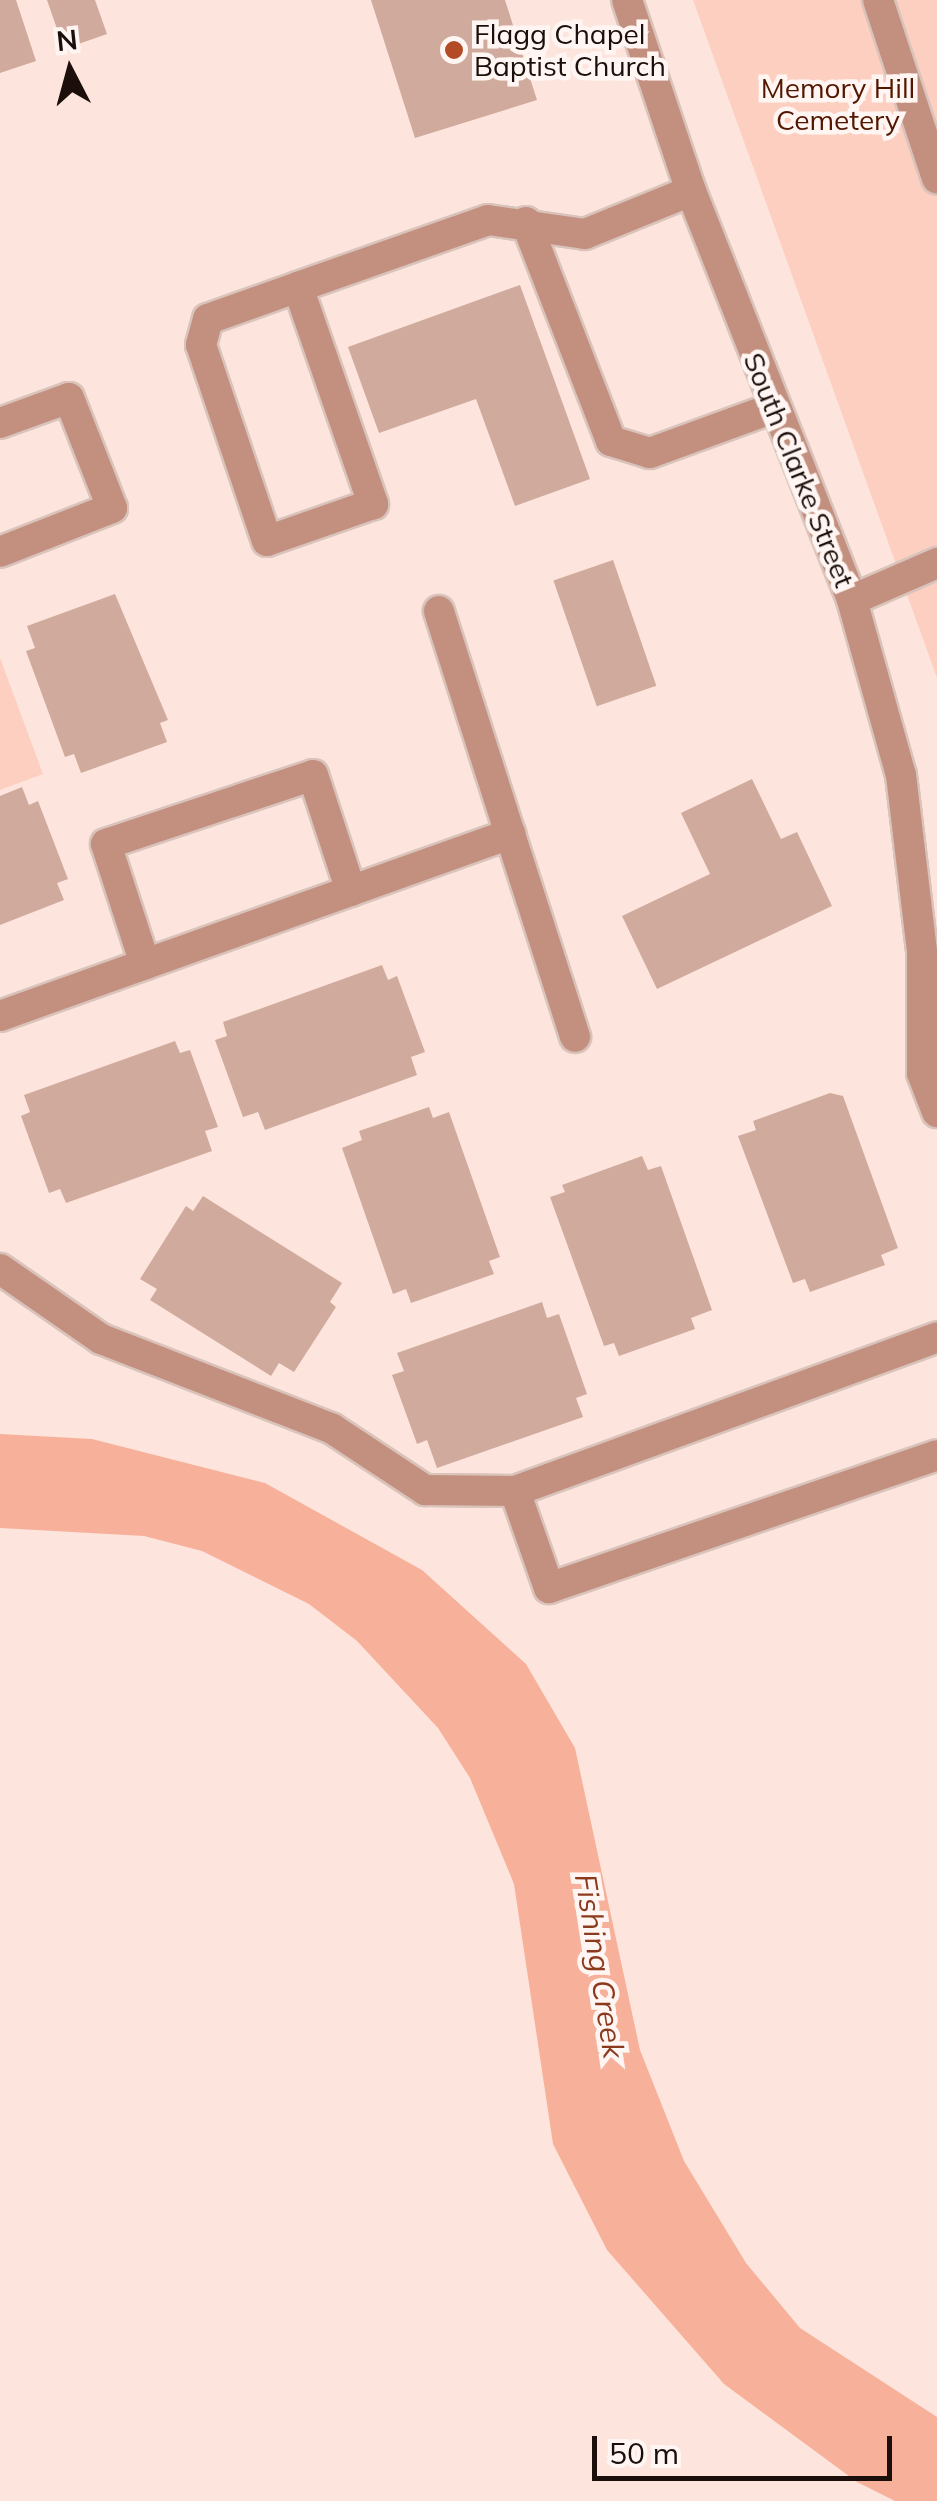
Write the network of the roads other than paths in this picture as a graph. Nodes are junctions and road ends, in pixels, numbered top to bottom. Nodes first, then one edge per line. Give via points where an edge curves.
1 (627, 0) edge
2 (878, 0) edge
3 (937, 178) edge
4 (691, 191) junction
5 (526, 222) junction
6 (298, 287) junction
7 (773, 408) junction
8 (0, 423) edge
9 (0, 552) edge
10 (937, 563) edge
11 (852, 600) junction
12 (440, 611) dead end
13 (510, 834) junction
14 (351, 891) junction
15 (930, 950) edge
16 (145, 964) junction
17 (0, 1016) edge
18 (575, 1037) dead end
19 (937, 1112) edge
20 (0, 1268) edge
21 (937, 1337) edge
22 (937, 1455) edge
23 (515, 1490) junction

1 - 4 street, South Clarke Street
2 - 3 street
4 - 5 street via 585,234
4 - 7 street, South Clarke Street
5 - 6 street via 488,220
5 - 7 street via 611,441 650,453
6 - 6 street via 208,320 201,345 267,541 372,504
7 - 11 street, South Clarke Street
8 - 9 street via 70,398 112,508
10 - 11 street
11 - 15 street, South Clarke Street via 901,775
12 - 13 street
13 - 14 street
13 - 18 street
14 - 16 street
14 - 16 street via 313,775 106,844
15 - 19 street, South Clarke Street via 922,1073
16 - 17 street
20 - 23 street via 101,1339 331,1428 424,1490
21 - 23 street
22 - 23 street via 549,1588

